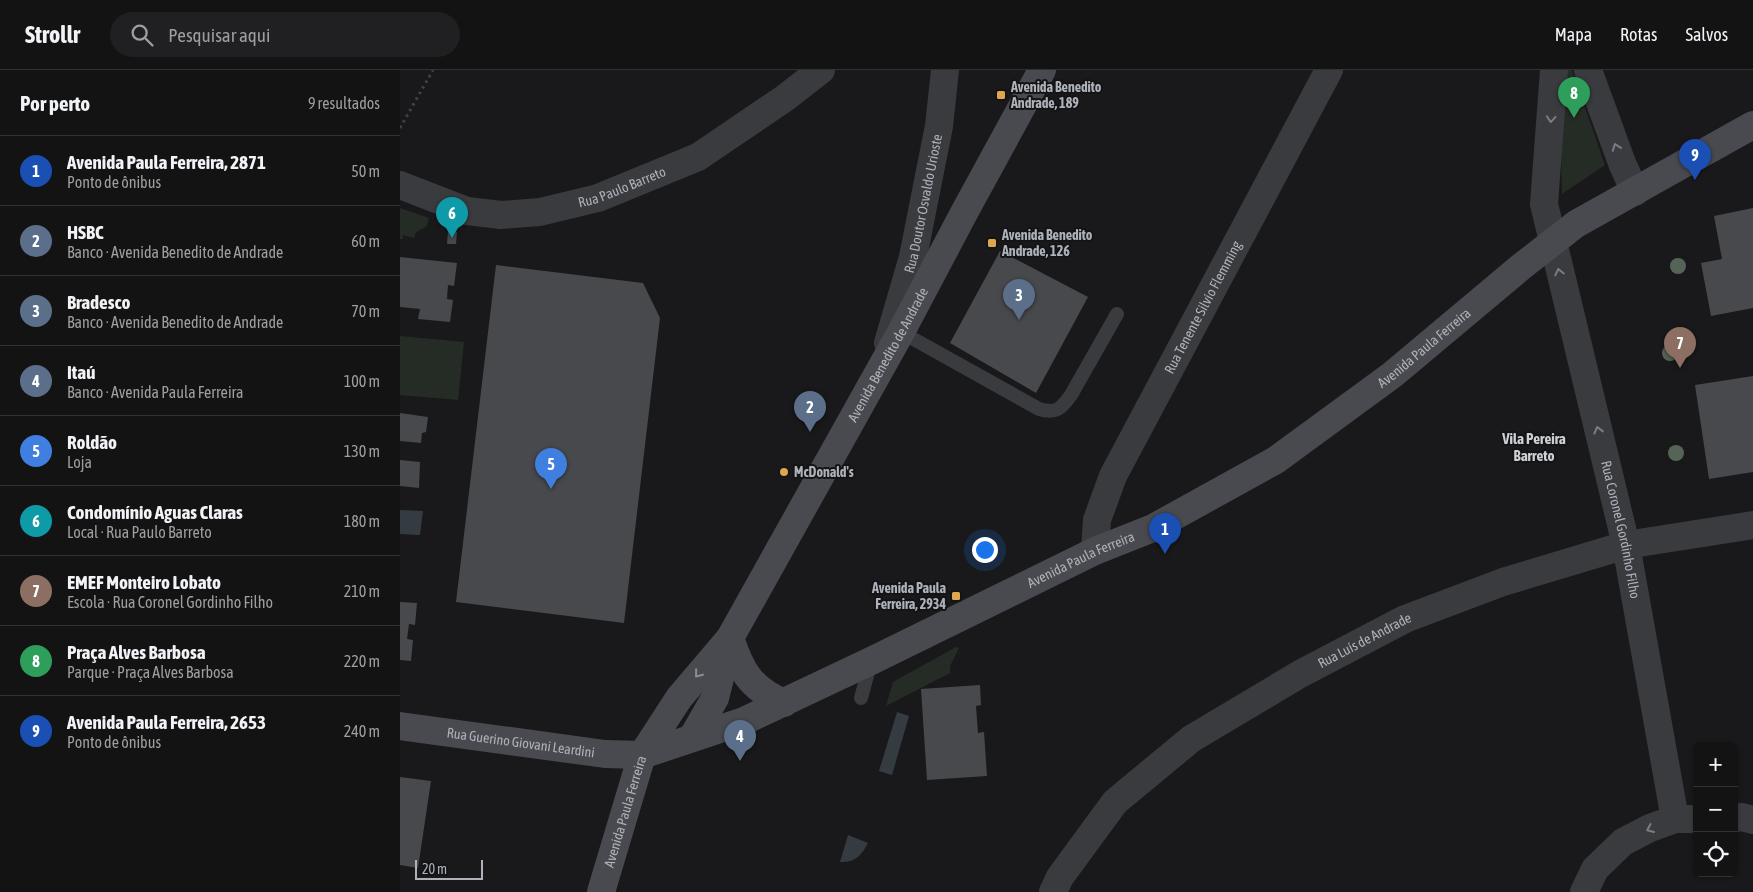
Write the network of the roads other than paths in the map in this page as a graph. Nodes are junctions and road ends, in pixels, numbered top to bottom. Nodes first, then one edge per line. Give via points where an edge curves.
1 (821, 70) edge
2 (945, 70) edge
3 (1042, 70) edge
4 (1329, 70) edge
5 (1554, 70) edge
6 (1588, 70) edge
7 (1753, 125) edge
8 (400, 185) edge
9 (1635, 192) junction
10 (1552, 243) junction
11 (1117, 314) dead end
12 (901, 332) junction
13 (882, 364) junction
14 (1753, 524) edge
15 (1626, 545) junction
16 (1095, 551) junction
17 (730, 638) junction
18 (871, 661) junction
19 (861, 698) dead end
20 (784, 703) junction
21 (400, 726) edge
22 (692, 738) junction
23 (642, 755) junction
24 (1738, 818) edge
25 (1686, 819) edge
26 (1753, 820) edge
27 (601, 892) edge
28 (1053, 892) edge
29 (1584, 892) edge

1 - 8 street, Rua Paulo Barreto via 698,157 598,198 540,212 501,215 467,211
2 - 13 street, Rua Doutor Osvaldo Urioste via 939,126 913,257
3 - 12 main road, Avenida Benedito de Andrade
4 - 16 street, Rua Tenente Silvio Flemming via 1113,476 1097,520
5 -> 10 street, Rua Coronel Gordinho Filho via 1544,204
9 -> 6 street
7 - 9 main road, Avenida Paula Ferreira
9 - 10 main road, Avenida Paula Ferreira via 1576,224
15 -> 10 street, Rua Coronel Gordinho Filho
10 - 16 main road, Avenida Paula Ferreira via 1392,375 1276,460 1153,528
11 - 12 lane via 1071,395 1064,405 1049,412
12 - 13 main road, Avenida Benedito de Andrade
13 - 17 main road, Avenida Benedito de Andrade
14 - 15 street, Rua Luís de Andrade
15 - 25 street, Rua Coronel Gordinho Filho
15 - 28 street, Rua Luís de Andrade via 1503,582 1405,619 1300,674 1191,739 1116,802 1060,877
16 - 18 main road, Avenida Paula Ferreira
17 - 20 main road via 746,676 762,692
17 - 22 main road, Avenida Benedito de Andrade via 715,698
17 -> 23 main road, Avenida Benedito de Andrade via 679,698
18 - 19 lane
18 - 20 main road, Avenida Paula Ferreira
20 - 22 main road, Avenida Paula Ferreira via 744,721
21 - 23 main road, Rua Guerino Giovani Leardini via 605,754
22 - 23 main road, Avenida Paula Ferreira
23 - 27 main road, Avenida Paula Ferreira
24 - 26 street
25 -> 29 street via 1650,828 1623,842 1595,869

